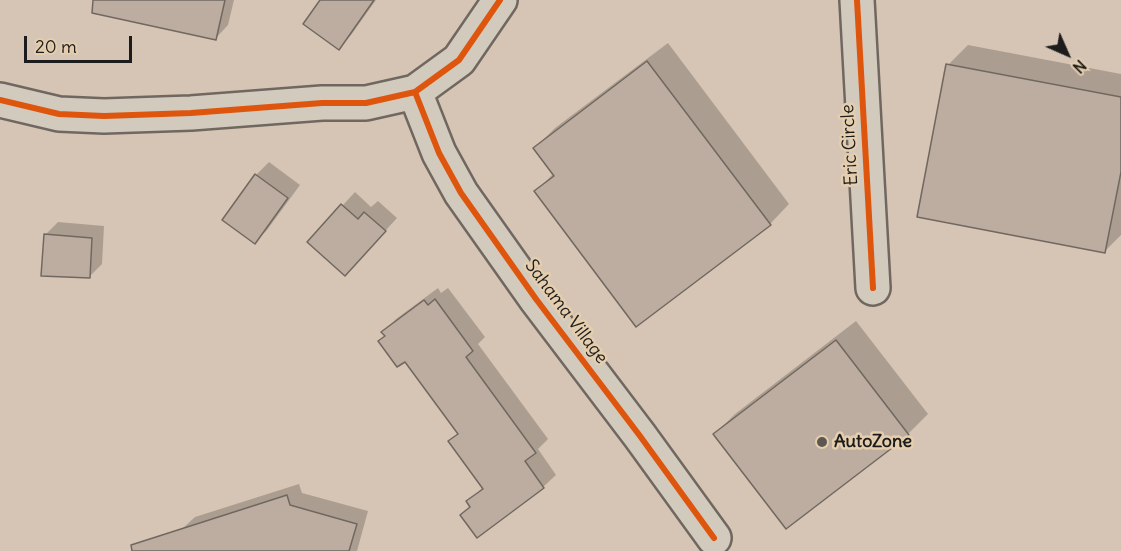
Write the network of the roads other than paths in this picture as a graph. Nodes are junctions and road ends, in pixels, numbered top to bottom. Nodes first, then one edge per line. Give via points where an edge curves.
1 (500, 0) edge
2 (856, 0) edge
3 (415, 92) junction
4 (0, 100) edge
5 (873, 288) dead end
6 (714, 537) dead end

1 - 3 street via 459,60
2 - 5 street, Eric Circle
3 - 4 street via 366,103 104,116 59,114
3 - 6 street, Sahama Village via 439,153 461,193

